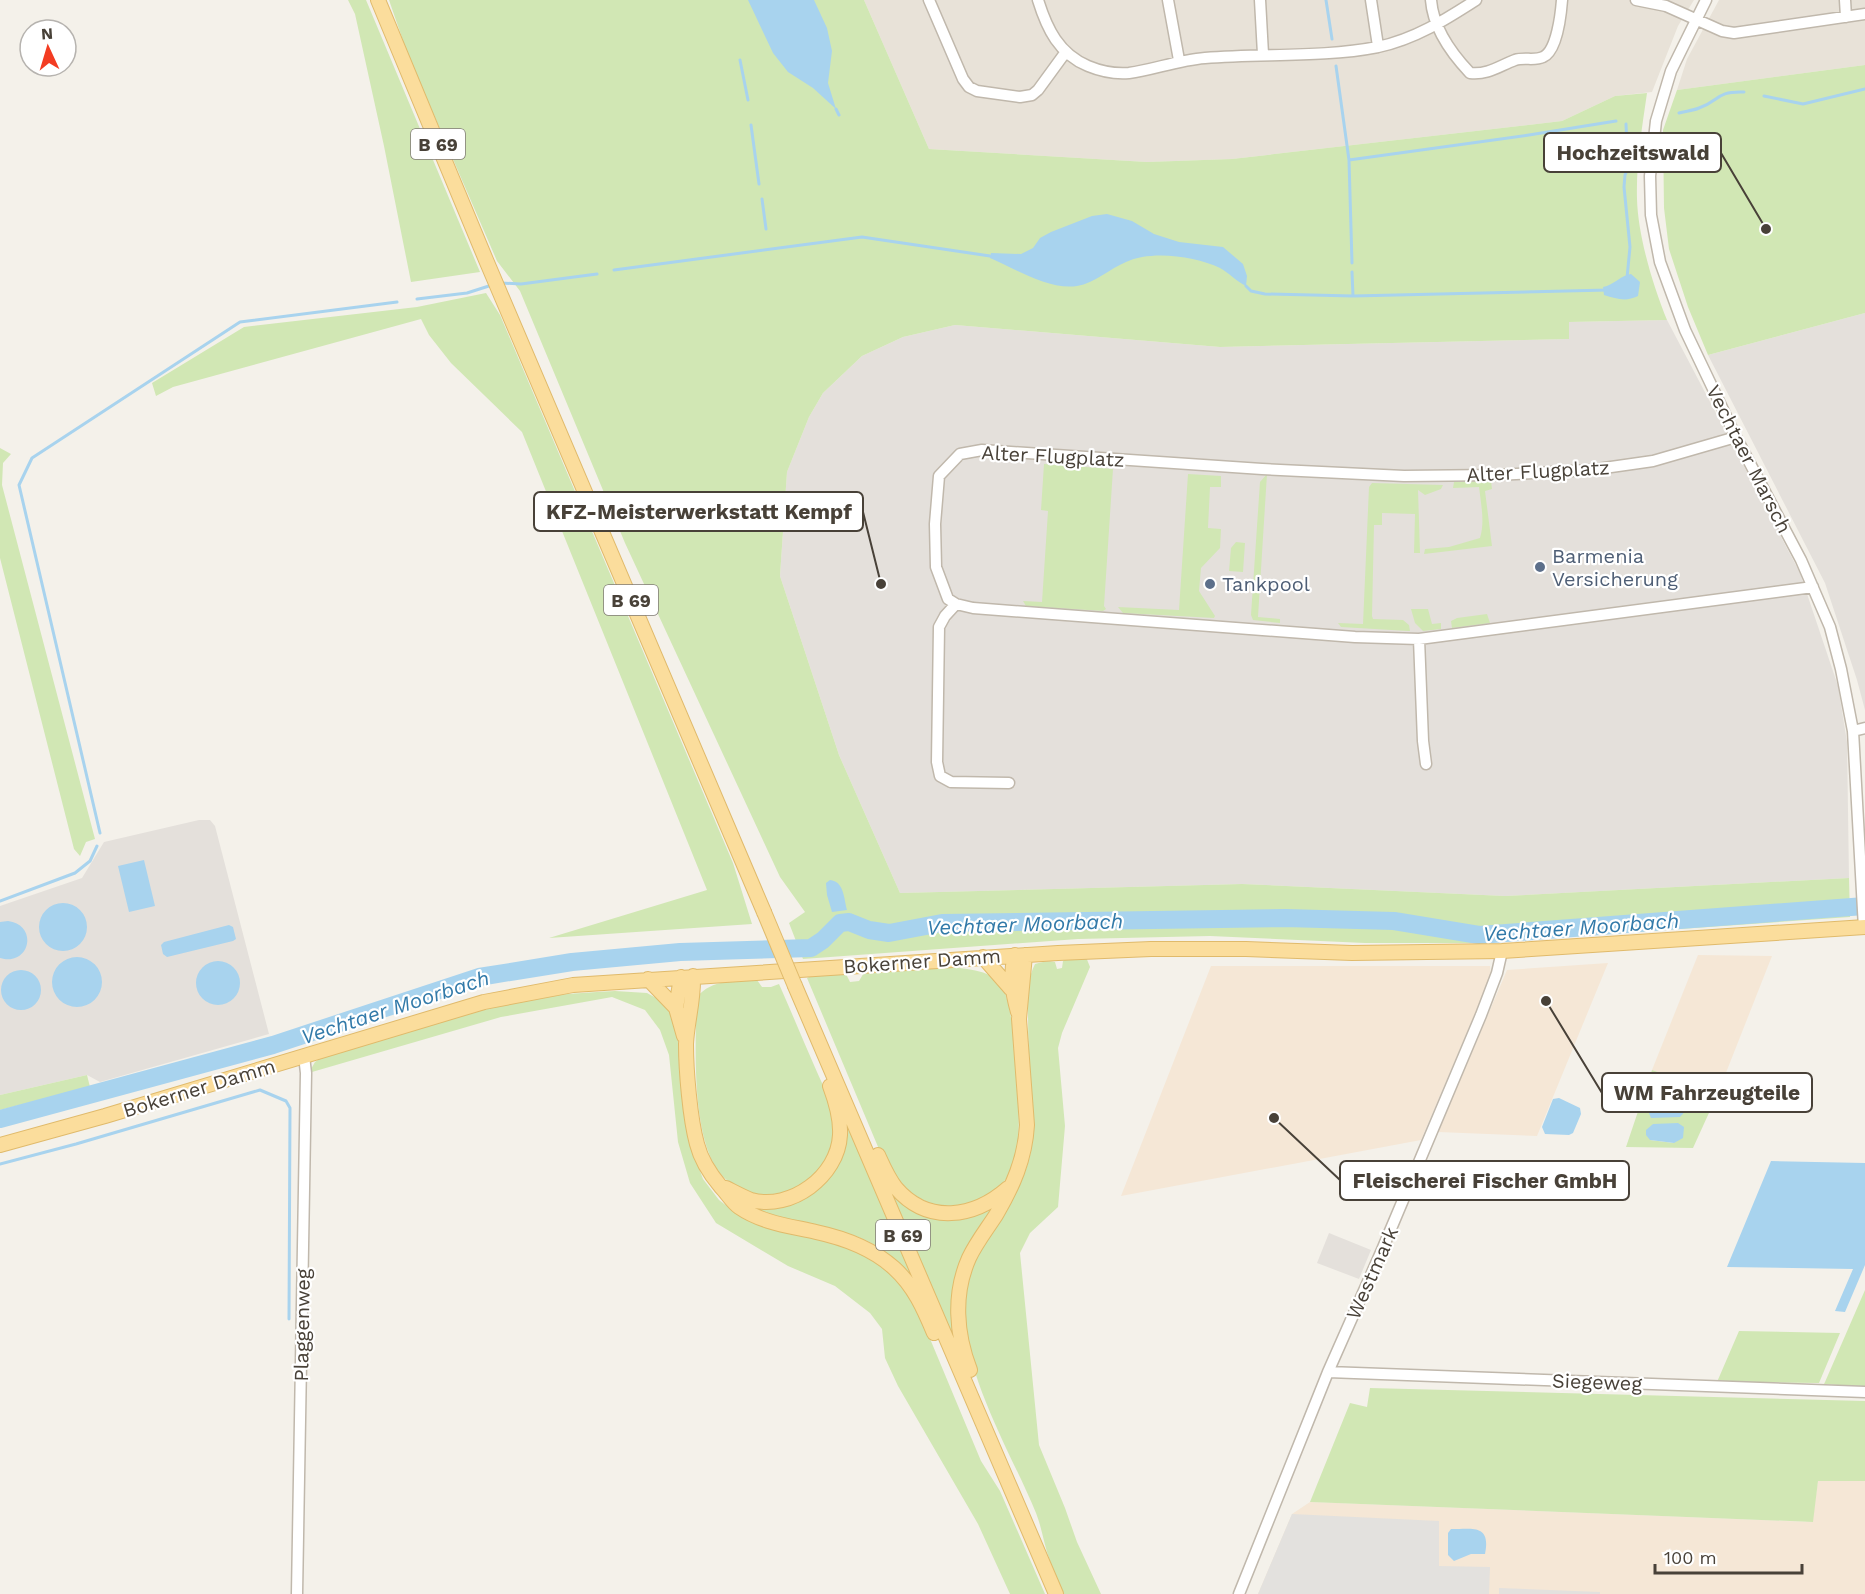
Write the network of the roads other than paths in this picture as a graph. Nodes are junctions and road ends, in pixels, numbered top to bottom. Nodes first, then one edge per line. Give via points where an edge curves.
1 (378, 0) edge
2 (929, 0) edge
3 (1038, 0) edge
4 (1168, 0) edge
5 (1260, 0) edge
6 (1371, 0) edge
7 (1431, 0) edge
8 (1476, 0) edge
9 (1562, 0) edge
10 (1636, 0) edge
11 (1707, 0) edge
12 (1845, 0) edge
13 (1865, 14) edge
14 (1846, 17) junction
15 (1696, 18) junction
16 (1437, 24) junction
17 (1378, 46) junction
18 (1065, 53) junction
19 (1263, 54) junction
20 (1179, 60) junction
21 (1736, 436) junction
22 (1813, 587) junction
23 (956, 604) junction
24 (1419, 639) junction
25 (1865, 728) edge
26 (1853, 731) junction
27 (1426, 764) dead end
28 (1009, 783) dead end
29 (1864, 923) edge
30 (1502, 951) junction
31 (1020, 955) junction
32 (983, 957) junction
33 (687, 977) junction
34 (648, 979) junction
35 (1011, 989) junction
36 (676, 1008) junction
37 (1019, 1018) junction
38 (815, 1031) junction
39 (686, 1044) junction
40 (304, 1056) junction
41 (841, 1091) junction
42 (0, 1145) edge
43 (717, 1182) junction
44 (1012, 1185) junction
45 (1328, 1372) junction
46 (964, 1379) junction
47 (1865, 1392) edge
48 (982, 1420) junction
49 (297, 1594) edge
50 (1056, 1594) edge
51 (1239, 1594) edge

1 - 38 main road, B 69, bridge
2 - 18 street via 963,79 977,91 1020,97 1032,94
3 - 18 street via 1046,25
4 - 20 street
5 - 19 street
6 - 17 street
7 - 16 street
8 - 16 street
9 - 16 street via 1551,50 1544,57 1517,59 1483,74 1470,73 1456,59
10 - 15 street
11 - 15 street, Vechtaer Marsch
12 - 14 street
13 - 14 street
14 - 15 street via 1734,33 1722,32
15 - 21 street, Vechtaer Marsch via 1671,72 1656,121 1650,176 1652,215 1660,262 1685,330
16 - 17 street via 1407,39
17 - 19 street via 1327,53
18 - 20 street via 1089,67 1129,73
19 - 20 street
21 - 22 street, Vechtaer Marsch
21 - 23 street, Alter Flugplatz via 1653,461 1590,470 1496,475 1404,476 982,450 960,454 939,476 935,524 936,567 948,599
22 - 24 street
22 - 26 street, Vechtaer Marsch via 1830,627
23 - 24 street via 1017,612
23 - 28 street via 939,627 940,776 951,782
24 - 27 street
25 - 26 street
26 - 29 street, Vechtaer Marsch
29 - 30 main road, Bokerner Damm
30 - 31 main road, Bokerner Damm via 1163,949
30 - 45 street, Westmark via 1481,1015
31 - 32 main road, Bokerner Damm
31 - 35 main road via 1011,973
31 - 37 main road
32 - 33 main road, Bokerner Damm
32 - 35 main road
33 - 34 main road, Bokerner Damm
33 - 36 main road
33 - 39 main road via 693,986
34 - 36 main road
34 - 40 main road, Bokerner Damm via 573,985 484,1002
35 - 37 main road
36 - 39 main road
37 - 44 main road via 1027,1125 1023,1160
38 - 41 main road, B 69
38 - 43 main road via 818,1057 840,1118 836,1156 826,1174 794,1197 775,1200 753,1200
39 - 43 main road via 696,1142
40 - 42 main road, Bokerner Damm
40 - 49 street, Plaggenweg
41 - 44 main road via 857,1110 889,1178 916,1204 941,1213 962,1212 984,1205
41 - 46 main road, B 69
43 - 46 main road via 737,1205 750,1213 781,1225 840,1238 876,1254 893,1267 921,1302 948,1364
44 - 48 main road via 969,1257 958,1299 959,1337 982,1401
45 - 47 street, Siegeweg
45 - 51 street, Westmark
46 - 48 main road, B 69
48 - 50 main road, B 69

